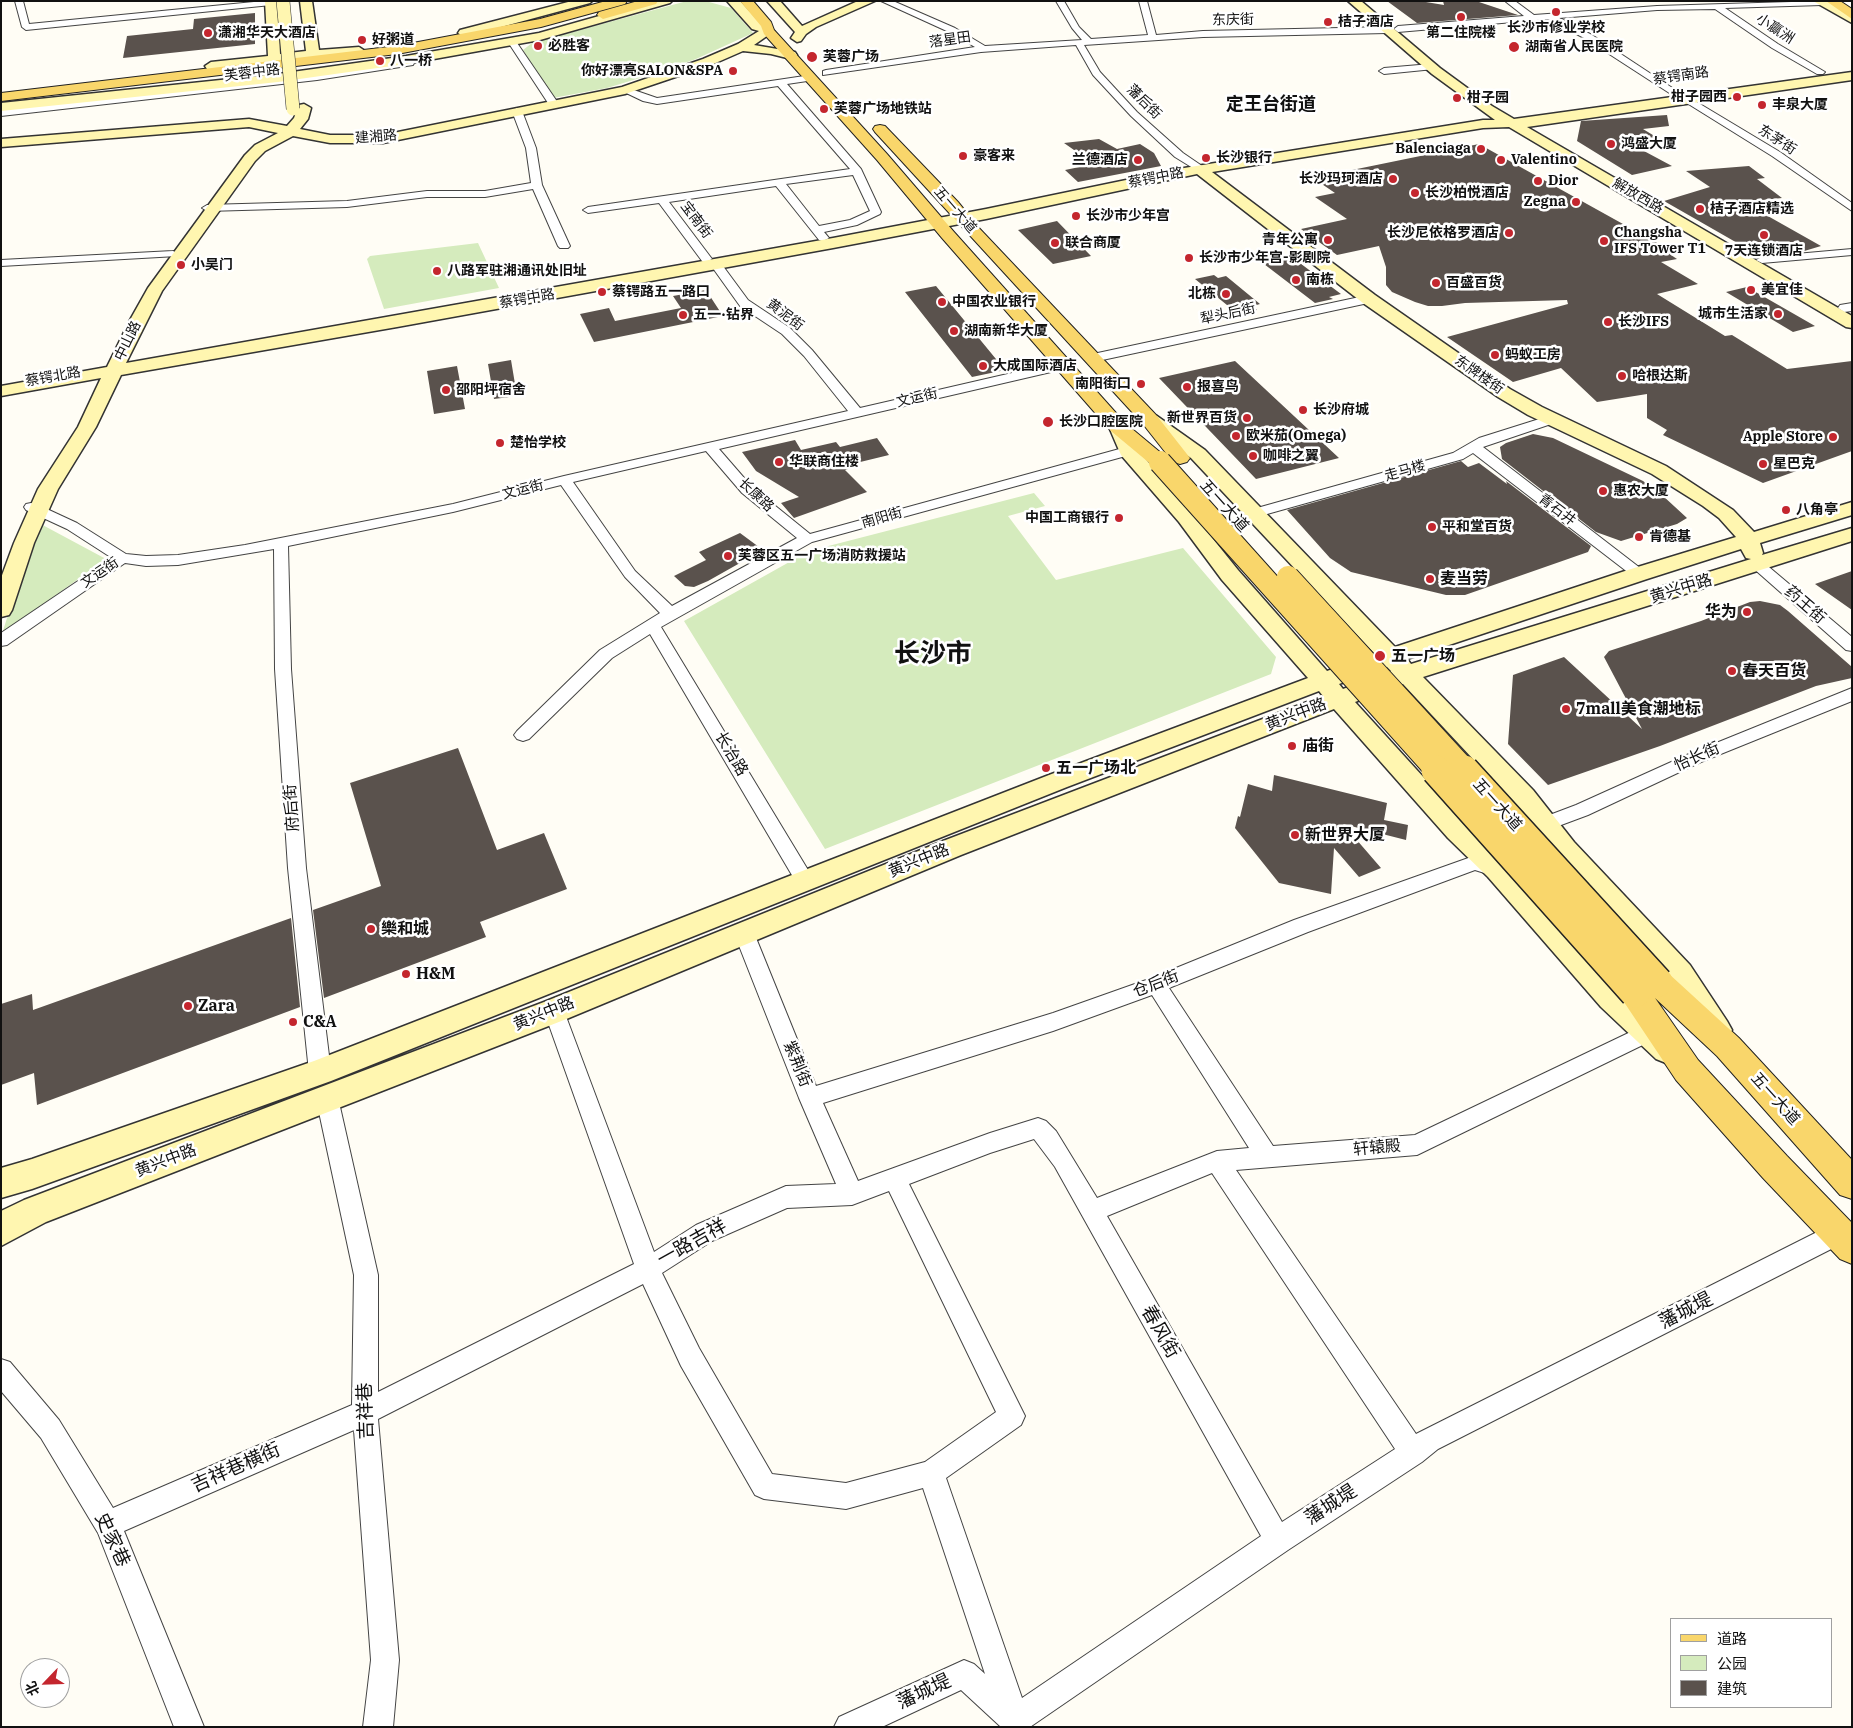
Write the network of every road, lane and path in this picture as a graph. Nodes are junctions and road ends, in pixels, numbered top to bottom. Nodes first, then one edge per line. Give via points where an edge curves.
1 (19, 1) edge
2 (292, 1) edge
3 (306, 1) edge
4 (586, 1) edge
5 (603, 1) edge
6 (621, 1) edge
7 (634, 1) edge
8 (652, 1) edge
9 (666, 1) edge
10 (733, 1) edge
11 (746, 1) edge
12 (760, 1) edge
13 (773, 1) edge
14 (860, 1) edge
15 (869, 1) edge
16 (879, 1) edge
17 (885, 1) edge
18 (1060, 1) edge
19 (1143, 1) edge
20 (1345, 1) edge
21 (1509, 1) edge
22 (1646, 1) edge
23 (1845, 1) edge
24 (275, 2) edge
25 (1824, 2) edge
26 (1362, 3) edge
27 (1714, 4) edge
28 (1657, 8) junction
29 (1851, 14) edge
30 (1550, 17) junction
31 (1532, 18) junction
32 (775, 24) junction
33 (1393, 30) junction
34 (799, 35) junction
35 (497, 37) junction
36 (1153, 38) junction
37 (1084, 42) junction
38 (742, 47) junction
39 (984, 49) junction
40 (966, 51) junction
41 (312, 54) junction
42 (791, 56) junction
43 (274, 59) junction
44 (410, 64) dead end
45 (1431, 67) junction
46 (1852, 68) edge
47 (1384, 71) dead end
48 (1820, 72) junction
49 (818, 75) junction
50 (1852, 76) edge
51 (781, 83) junction
52 (625, 90) junction
53 (1, 92) edge
54 (1680, 96) junction
55 (1, 97) edge
56 (851, 99) dead end
57 (1, 102) edge
58 (553, 103) junction
59 (1, 107) edge
60 (299, 109) junction
61 (1524, 109) dead end
62 (517, 111) junction
63 (1, 113) edge
64 (1566, 113) junction
65 (871, 119) dead end
66 (1512, 120) junction
67 (286, 130) junction
68 (1446, 130) junction
69 (1, 143) edge
70 (1560, 152) junction
71 (1201, 170) junction
72 (857, 171) junction
73 (779, 183) junction
74 (537, 185) junction
75 (662, 200) junction
76 (923, 205) junction
77 (210, 208) junction
78 (1852, 208) edge
79 (588, 210) dead end
80 (951, 224) junction
81 (903, 227) junction
82 (820, 234) junction
83 (564, 246) dead end
84 (1852, 252) edge
85 (173, 254) junction
86 (1762, 260) junction
87 (711, 262) junction
88 (1, 263) edge
89 (1369, 299) junction
90 (1849, 310) edge
91 (1852, 323) edge
92 (1093, 358) junction
93 (1064, 365) junction
94 (109, 370) junction
95 (1, 386) edge
96 (1, 391) edge
97 (856, 412) junction
98 (1552, 419) junction
99 (1150, 420) junction
100 (1118, 427) junction
101 (709, 446) junction
102 (1474, 447) junction
103 (1128, 451) junction
104 (1170, 460) junction
105 (564, 480) junction
106 (1852, 508) edge
107 (35, 509) junction
108 (1255, 513) junction
109 (1852, 534) edge
110 (1748, 538) junction
111 (807, 539) junction
112 (280, 542) junction
113 (122, 558) junction
114 (1758, 565) junction
115 (1640, 574) junction
116 (1, 580) edge
117 (1, 610) edge
118 (670, 614) junction
119 (653, 626) junction
120 (1, 641) edge
121 (1852, 646) edge
122 (1399, 666) junction
123 (1332, 690) junction
124 (1852, 694) edge
125 (523, 735) dead end
126 (1545, 824) junction
127 (1497, 870) junction
128 (811, 877) junction
129 (744, 932) junction
130 (1156, 985) junction
131 (1646, 987) junction
132 (554, 1011) junction
133 (1648, 1033) junction
134 (1728, 1048) junction
135 (1687, 1070) junction
136 (323, 1085) junction
137 (810, 1098) junction
138 (1038, 1128) joint
139 (1267, 1157) junction
140 (1217, 1161) junction
141 (894, 1178) junction
142 (1, 1183) edge
143 (1851, 1183) edge
144 (852, 1194) junction
145 (1091, 1211) junction
146 (1, 1230) edge
147 (1846, 1240) edge
148 (648, 1268) junction
149 (1, 1371) edge
150 (365, 1412) junction
151 (1413, 1453) junction
152 (931, 1473) junction
153 (108, 1524) junction
154 (1278, 1540) junction
155 (1013, 1723) edge
156 (190, 1727) edge
157 (378, 1727) edge
158 (849, 1727) edge

1 - 24 street via 26,27
2 - 60 main road
3 - 41 main road
4 - 35 main road
5 - 35 main road via 516,24
6 - 35 main road
7 - 35 main road
8 - 35 main road via 564,26
9 - 35 main road via 580,26
10 - 32 main road via 756,26
11 - 32 main road, 五一大道
12 - 32 main road, 五一大道
13 - 32 main road
14 - 32 main road via 813,20
15 - 34 main road via 812,24
16 - 40 street via 960,37 967,43
17 - 39 street via 952,30
18 - 37 street, 藩后街
19 - 36 street
20 - 33 main road, 解放西路 via 1368,19
21 - 31 street
22 - 28 street
23 - 29 main road
24 - 43 main road
24 - 60 main road, bridge
25 - 27 street, 东庆街
25 - 29 main road
26 - 33 main road, 解放西路
27 - 28 street, 东庆街
27 - 48 street, 小赢洲
28 - 30 street, 东庆街
30 - 31 street, 东庆街
30 - 54 street, 东茅街 via 1589,37
31 - 33 street, 东庆街
32 - 34 main road, 五一大道
32 - 38 main road, 建湘路
32 - 42 main road, 五一大道
33 - 36 street, 东庆街
33 - 45 main road, 解放西路
33 - 66 main road, 解放西路
34 - 49 main road, 五一大道
35 - 41 main road via 428,40 358,51
35 - 55 main road, 芙蓉中路
35 - 57 main road, 芙蓉中路 via 380,58
35 - 58 street
35 - 59 main road via 314,73
36 - 37 street, 东庆街
37 - 39 street, 落星田
37 - 71 street, 藩后街 via 1096,73 1134,114 1179,155
38 - 42 main road
38 - 52 main road, 建湘路
39 - 40 street, 落星田
40 - 49 street, 落星田
41 - 43 main road
42 - 49 main road, 五一大道
43 - 53 main road
44 - 63 street
45 - 47 street
45 - 66 main road, 解放西路 via 1472,99
46 - 48 main road, 蔡锷南路
48 - 54 main road, 蔡锷南路
49 - 51 street, 落星田
49 - 56 main road, 五一大道
49 - 76 main road, 五一大道
50 - 54 main road, 蔡锷南路
51 - 52 street, 落星田 via 657,101
51 - 72 street
52 - 58 main road, 建湘路
54 - 64 main road, 蔡锷南路
54 - 78 street, 东茅街 via 1776,154
58 - 62 main road, 建湘路
60 - 67 main road, 中山路 via 301,119
61 - 64 main road
62 - 67 main road, 建湘路 via 383,139 330,138
62 - 74 street via 530,148
64 - 66 main road, 蔡锷南路
64 - 86 main road, 解放西路 via 1554,127 1553,135 1559,142
65 - 80 main road, 五一大道
66 - 68 main road, 蔡锷中路
66 - 70 main road, 解放西路
67 - 69 main road, 建湘路 via 249,123
67 - 77 main road, 中山路 via 250,158
68 - 70 main road via 1505,135
68 - 71 main road, 蔡锷中路
70 - 91 main road, 解放西路
71 - 80 main road, 蔡锷中路
71 - 89 main road, 东牌楼街
72 - 73 street
72 - 82 street via 876,212
73 - 75 street
73 - 82 street
74 - 77 street via 472,195 427,194 347,204
74 - 83 street
75 - 79 street
75 - 87 street, 宝南街
76 - 80 main road, 五一大道
76 - 81 main road via 920,216
77 - 85 main road, 中山路
77 - 94 main road, 中山路 via 154,291
80 - 81 main road, 蔡锷中路
80 - 92 main road, 五一大道
80 - 93 main road, 五一大道
81 - 82 main road, 蔡锷中路
81 - 87 main road, 蔡锷中路
82 - 87 main road, 蔡锷中路
84 - 86 street
85 - 88 street
85 - 94 main road, 中山路 via 136,306
86 - 90 main road, 解放西路
87 - 94 main road, 蔡锷中路
87 - 97 street, 黄泥街 via 744,303 786,330
89 - 92 street, 犁头后街
89 - 98 main road, 东牌楼街 via 1504,393
92 - 99 main road, 五一大道
93 - 97 street, 文运街
93 - 100 main road, 五一大道
94 - 95 main road, 蔡锷北路
94 - 96 main road, 蔡锷北路
94 - 107 main road, 中山路 via 86,427
97 - 101 street, 文运街
98 - 102 street, 走马楼
98 - 110 main road, 东牌楼街 via 1684,484 1726,514
99 - 104 main road, 五一大道
99 - 108 main road, 五一大道 via 1198,454
100 - 103 main road, 五一大道
100 - 104 main road, 五一大道
101 - 105 street, 文运街
101 - 111 street, 长康路 via 747,490
102 - 108 street, 走马楼 via 1458,456
102 - 115 street, 青石井
103 - 111 street, 南阳街
103 - 123 main road, 五一大道 via 1230,575
104 - 131 main road, 五一大道, bridge
105 - 112 street, 文运街 via 452,508
105 - 118 street via 630,574
106 - 110 main road, 黄兴中路
107 - 113 street via 93,538
107 - 116 main road, 中山路 via 14,544
107 - 117 main road, 中山路
108 - 122 main road, 五一大道
109 - 114 main road, 黄兴中路
110 - 114 main road, 东牌楼街
110 - 115 main road, 黄兴中路
111 - 118 street, 南阳街
112 - 113 street, 文运街 via 178,560
112 - 136 street, 府后街 via 283,669 296,868
113 - 120 street, 文运街
114 - 121 street, 药王街
114 - 122 main road, 黄兴中路
115 - 122 main road, 黄兴中路
118 - 119 street, 南阳街
119 - 125 street, 南阳街 via 606,654
119 - 128 street, 长治路 via 803,877
122 - 123 main road, 黄兴中路
122 - 126 main road, 五一大道 via 1524,797
123 - 127 main road, 五一大道
123 - 128 main road, 黄兴中路 via 1058,781
123 - 129 main road, 黄兴中路 via 1039,814
124 - 126 street, 怡长街
126 - 134 main road, 五一大道 via 1680,973
127 - 130 street, 仓后街 via 1474,863 1301,926
127 - 133 main road, 五一大道 via 1611,998
128 - 136 main road, 黄兴中路
129 - 132 main road, 黄兴中路
129 - 137 street, 紫荆街
130 - 137 street, 仓后街 via 1053,1022
130 - 139 street
131 - 134 main road, 五一大道
131 - 135 main road, 五一大道
132 - 136 main road, 黄兴中路
132 - 148 street
133 - 135 main road, 五一大道
133 - 139 street, 轩辕殿 via 1417,1145
134 - 143 main road, 五一大道
135 - 147 main road, 五一大道 via 1775,1168
136 - 142 main road, 黄兴中路
136 - 146 main road, 黄兴中路 via 35,1211
136 - 150 street, 吉祥巷 via 366,1275
137 - 144 street, 紫荆街
138 - 141 street, 一路吉祥
138 - 145 street, 春风街 via 1063,1160
139 - 140 street, 轩辕殿
140 - 145 street, 轩辕殿
140 - 151 street
141 - 144 street, 一路吉祥
141 - 152 street via 1012,1416
144 - 148 street, 一路吉祥 via 786,1197 704,1233
145 - 154 street, 春风街
147 - 151 street, 藩城堤 via 1429,1440
148 - 150 street, 一路吉祥
148 - 152 street via 690,1357 764,1486 846,1496
149 - 153 street, 史家巷 via 50,1429
150 - 153 street, 吉祥巷横街
150 - 157 street, 吉祥巷 via 385,1660
151 - 154 street, 藩城堤
152 - 155 street
153 - 156 street, 史家巷
154 - 155 street, 藩城堤
155 - 158 street, 藩城堤 via 964,1674

